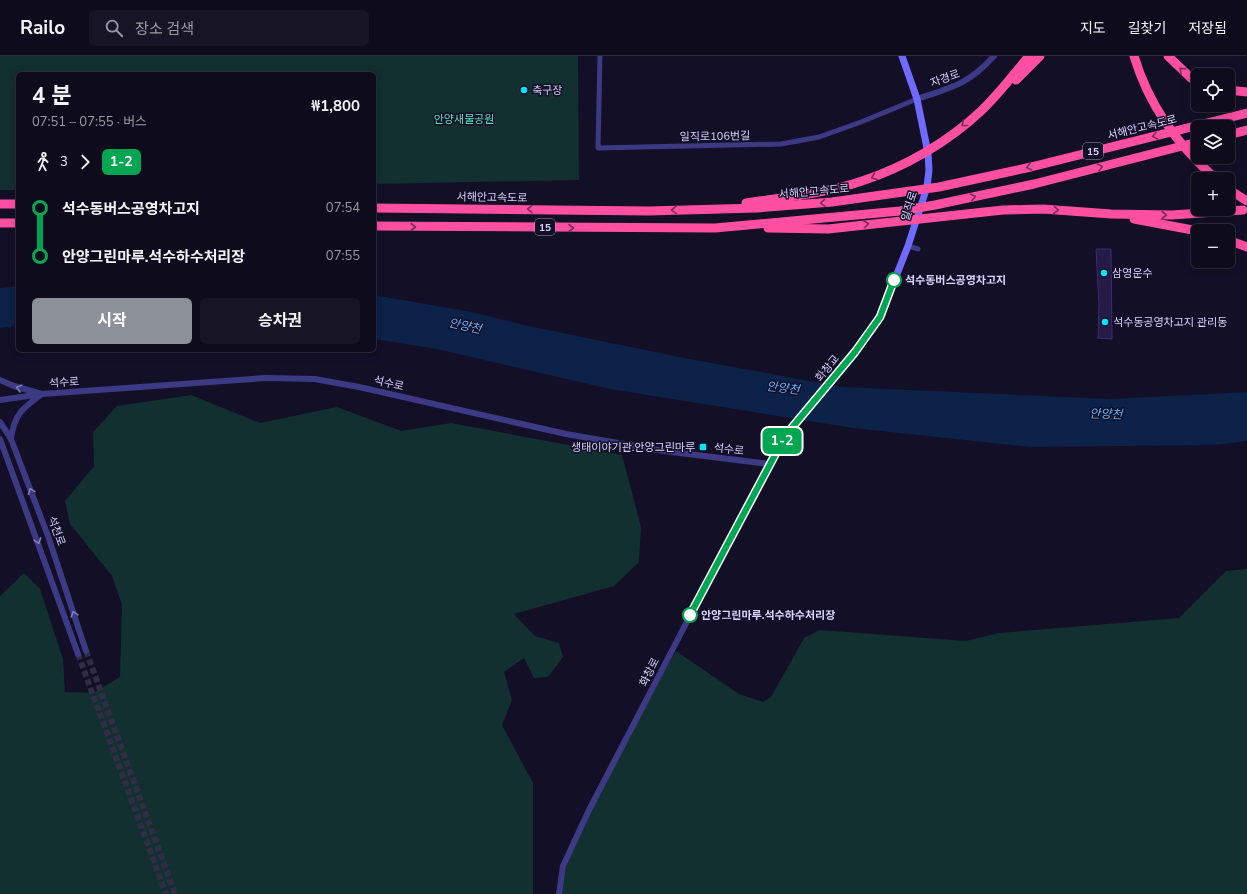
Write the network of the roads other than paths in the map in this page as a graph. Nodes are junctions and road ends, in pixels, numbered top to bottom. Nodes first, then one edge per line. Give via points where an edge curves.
1 (600, 56) edge
2 (902, 56) edge
3 (994, 56) edge
4 (1030, 56) edge
5 (1040, 56) edge
6 (1134, 56) edge
7 (1168, 56) edge
8 (1191, 77) edge
9 (1235, 91) edge
10 (1247, 92) edge
11 (917, 99) junction
12 (981, 110) junction
13 (1247, 113) edge
14 (1247, 130) edge
15 (1235, 133) edge
16 (1191, 144) edge
17 (1208, 172) edge
18 (1235, 196) edge
19 (0, 204) edge
20 (16, 204) edge
21 (1245, 206) edge
22 (376, 208) edge
23 (712, 208) junction
24 (1111, 214) junction
25 (0, 223) edge
26 (16, 223) edge
27 (376, 226) edge
28 (715, 228) junction
29 (1191, 230) edge
30 (1235, 243) edge
31 (908, 246) junction
32 (1247, 247) edge
33 (918, 249) dead end
34 (855, 352) joint
35 (0, 380) edge
36 (42, 394) junction
37 (0, 400) edge
38 (0, 422) edge
39 (11, 439) junction
40 (0, 442) edge
41 (769, 464) junction
42 (86, 651) tunnel mouth
43 (78, 654) tunnel mouth
44 (559, 894) edge

1 - 11 street, 일직로106번길 via 598,148 781,144 819,137
2 - 11 main road, 일직로
3 - 11 street, 자경로 via 974,76 964,82
4 - 12 highway
5 - 12 highway
6 - 17 highway via 1146,91 1170,131
8 -> 7 highway
9 - 10 highway
11 - 31 main road, 일직로 via 929,170 927,187
12 -> 23 highway via 940,143 909,161 862,182 828,191
13 -> 23 highway, 서해안고속도로 / 15 via 1031,167 939,187 832,202 757,208
14 - 15 highway
28 -> 16 highway, 15 via 900,211 935,205 1034,184
18 - 21 highway
19 - 20 highway
24 -> 21 highway via 1172,215
23 -> 22 highway, 서해안고속도로 / 15 via 649,211
28 -> 24 highway via 828,229 1003,210 1035,209
24 - 29 highway
25 - 26 highway
27 -> 28 highway, 15
30 - 32 highway
31 - 33 street
31 - 34 main road, 일직로 via 880,317
34 - 41 main road, 화창교 via 785,436
36 -> 35 street
36 - 37 street, 석수로
36 - 39 street via 19,414
36 - 41 street, 석수로 via 266,378 315,379 566,434 664,451
38 - 39 street, 석천로
42 -> 39 street, 석천로 via 48,536
40 -> 43 street, 석천로
41 - 44 street, 화창로 via 589,810 563,866

